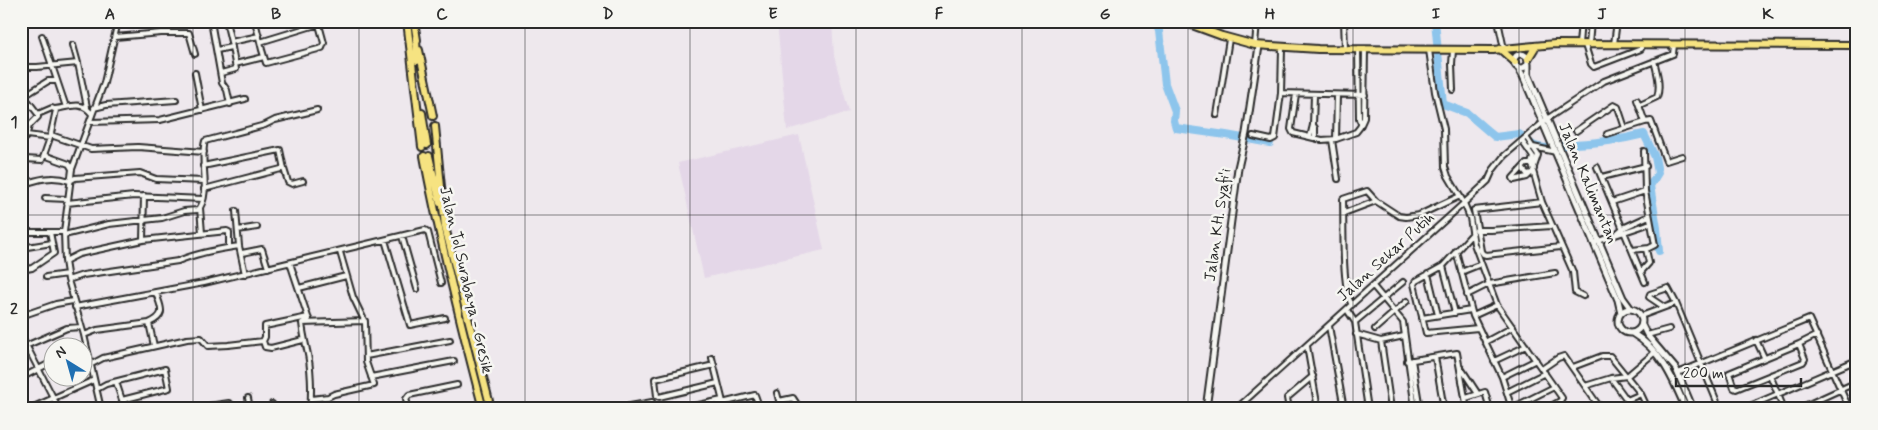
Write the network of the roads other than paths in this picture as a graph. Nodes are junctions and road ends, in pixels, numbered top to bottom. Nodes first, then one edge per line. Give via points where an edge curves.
1 (118, 21) edge
2 (211, 21) edge
3 (226, 21) edge
4 (255, 21) edge
5 (407, 21) edge
6 (414, 21) edge
7 (1181, 21) edge
8 (1256, 21) edge
9 (1344, 21) edge
10 (1498, 21) edge
11 (1581, 21) edge
12 (1591, 22) edge
13 (318, 23) edge
14 (1617, 23) edge
15 (42, 36) dead end
16 (259, 36) junction
17 (115, 37) junction
18 (416, 37) junction
19 (1229, 39) junction
20 (260, 42) junction
21 (73, 45) dead end
22 (231, 45) junction
23 (1584, 45) junction
24 (1614, 45) junction
25 (1640, 45) junction
26 (1674, 45) junction
27 (1857, 45) edge
28 (1257, 46) junction
29 (1536, 46) junction
30 (1522, 47) junction
31 (1282, 48) junction
32 (1515, 48) junction
33 (1345, 49) junction
34 (1362, 49) junction
35 (1502, 49) junction
36 (217, 50) junction
37 (1431, 50) junction
38 (1453, 50) junction
39 (195, 54) dead end
40 (264, 57) junction
41 (1527, 59) junction
42 (1654, 61) junction
43 (1516, 62) junction
44 (78, 63) junction
45 (235, 64) junction
46 (51, 66) junction
47 (21, 67) edge
48 (1358, 71) junction
49 (1365, 71) junction
50 (221, 73) junction
51 (195, 74) dead end
52 (56, 81) junction
53 (1358, 86) junction
54 (1365, 86) junction
55 (1453, 90) dead end
56 (1281, 93) junction
57 (23, 94) edge
58 (1296, 94) junction
59 (1337, 94) junction
60 (1314, 95) junction
61 (1358, 95) junction
62 (1365, 95) junction
63 (245, 99) dead end
64 (176, 100) dead end
65 (1637, 100) dead end
66 (230, 104) junction
67 (1640, 105) junction
68 (66, 107) junction
69 (87, 108) junction
70 (94, 108) junction
71 (55, 109) junction
72 (202, 110) junction
73 (317, 110) dead end
74 (38, 114) junction
75 (92, 114) junction
76 (1217, 115) dead end
77 (433, 116) dead end
78 (1545, 120) junction
79 (90, 122) junction
80 (1645, 122) junction
81 (1361, 123) junction
82 (435, 126) dead end
83 (1625, 128) junction
84 (1576, 132) dead end
85 (1607, 134) dead end
86 (27, 135) junction
87 (50, 136) junction
88 (1253, 136) dead end
89 (1312, 137) junction
90 (1524, 139) junction
91 (1334, 140) junction
92 (21, 142) edge
93 (80, 146) junction
94 (1530, 148) junction
95 (1558, 151) junction
96 (1644, 151) dead end
97 (204, 152) junction
98 (44, 155) junction
99 (1682, 156) dead end
100 (21, 166) edge
101 (204, 166) junction
102 (1598, 166) dead end
103 (1646, 166) junction
104 (72, 169) junction
105 (284, 169) junction
106 (1523, 169) junction
107 (1532, 169) junction
108 (1602, 177) junction
109 (1338, 179) dead end
110 (70, 181) junction
111 (204, 181) junction
112 (303, 181) dead end
113 (21, 184) edge
114 (204, 189) junction
115 (1646, 191) junction
116 (144, 196) junction
117 (1460, 196) junction
118 (45, 198) dead end
119 (203, 199) junction
120 (67, 201) junction
121 (1376, 201) junction
122 (1542, 202) junction
123 (1612, 202) junction
124 (1464, 203) junction
125 (200, 208) junction
126 (236, 211) dead end
127 (1344, 213) junction
128 (1649, 216) junction
129 (143, 220) junction
130 (1650, 222) junction
131 (1552, 226) junction
132 (257, 227) dead end
133 (445, 227) junction
134 (1623, 228) junction
135 (238, 230) junction
136 (1474, 231) junction
137 (21, 232) edge
138 (50, 232) junction
139 (64, 233) junction
140 (202, 233) junction
141 (1625, 233) junction
142 (1616, 234) junction
143 (402, 236) junction
144 (143, 240) junction
145 (385, 240) junction
146 (1596, 242) junction
147 (52, 243) junction
148 (239, 246) junction
149 (229, 247) junction
150 (21, 248) edge
151 (1561, 248) junction
152 (1646, 249) junction
153 (1632, 250) junction
154 (1456, 251) junction
155 (340, 252) junction
156 (242, 253) junction
157 (64, 261) junction
158 (290, 263) junction
159 (1481, 264) junction
160 (1443, 266) junction
161 (268, 268) junction
162 (21, 270) edge
163 (1461, 272) junction
164 (1641, 272) junction
165 (1555, 273) dead end
166 (66, 274) junction
167 (245, 274) junction
168 (1428, 274) junction
169 (346, 276) junction
170 (46, 277) dead end
171 (68, 280) junction
172 (441, 282) dead end
173 (1403, 282) dead end
174 (1646, 282) dead end
175 (1489, 284) junction
176 (1373, 286) junction
177 (299, 288) junction
178 (417, 290) dead end
179 (156, 293) junction
180 (1467, 295) junction
181 (1583, 296) dead end
182 (1384, 299) junction
183 (73, 301) junction
184 (1407, 301) dead end
185 (1676, 303) junction
186 (1352, 305) junction
187 (1497, 305) junction
188 (75, 307) junction
189 (1664, 307) junction
190 (1631, 309) junction
191 (1347, 310) junction
192 (1471, 310) junction
193 (1394, 312) junction
194 (1455, 313) junction
195 (1621, 313) junction
196 (1438, 315) junction
197 (21, 316) edge
198 (1473, 316) junction
199 (1641, 316) junction
200 (308, 317) junction
201 (445, 318) dead end
202 (1422, 318) junction
203 (365, 321) junction
204 (1354, 322) junction
205 (149, 323) junction
206 (302, 323) junction
207 (1642, 325) junction
208 (1329, 326) junction
209 (81, 327) junction
210 (1513, 327) junction
211 (1478, 328) junction
212 (1669, 328) dead end
213 (1375, 329) dead end
214 (1632, 333) junction
215 (1356, 334) junction
216 (21, 335) edge
217 (84, 335) junction
218 (1647, 335) junction
219 (1404, 336) junction
220 (1817, 336) junction
221 (85, 338) edge
222 (303, 340) junction
223 (450, 340) dead end
224 (1756, 340) junction
225 (263, 341) junction
226 (1381, 341) junction
227 (1485, 342) junction
228 (1799, 344) junction
229 (27, 345) junction
230 (154, 346) junction
231 (1307, 346) junction
232 (1526, 346) junction
233 (21, 348) edge
234 (1654, 353) junction
235 (366, 356) junction
236 (1435, 357) junction
237 (1764, 357) junction
238 (712, 358) dead end
239 (1410, 360) junction
240 (1536, 360) junction
241 (1857, 360) edge
242 (454, 361) dead end
243 (1494, 361) junction
244 (92, 363) edge
245 (1700, 364) junction
246 (714, 365) junction
247 (1460, 366) junction
248 (42, 367) edge
249 (1573, 367) junction
250 (39, 368) junction
251 (1543, 371) junction
252 (1832, 371) junction
253 (92, 372) edge
254 (1678, 373) junction
255 (1770, 375) junction
256 (1312, 376) junction
257 (1627, 376) junction
258 (371, 377) junction
259 (1502, 377) junction
260 (21, 378) edge
261 (1611, 378) junction
262 (94, 380) junction
263 (116, 382) junction
264 (1857, 382) edge
265 (718, 383) junction
266 (457, 385) dead end
267 (1585, 386) junction
268 (1554, 387) junction
269 (97, 389) junction
270 (1841, 389) junction
271 (1507, 392) junction
272 (777, 393) dead end
273 (1478, 394) junction
274 (1641, 394) junction
275 (1778, 394) junction
276 (54, 397) junction
277 (1684, 397) junction
278 (248, 398) dead end
279 (1466, 398) junction
280 (311, 399) junction
281 (122, 400) junction
282 (722, 401) junction
283 (779, 401) junction
284 (1857, 404) edge
285 (799, 407) edge
286 (1288, 407) edge
287 (1512, 408) edge
288 (1847, 408) edge
289 (29, 409) edge
290 (59, 409) edge
291 (101, 409) edge
292 (130, 409) edge
293 (188, 409) edge
294 (232, 409) edge
295 (250, 409) edge
296 (310, 409) edge
297 (409, 409) edge
298 (483, 409) edge
299 (491, 409) edge
300 (614, 409) edge
301 (656, 409) edge
302 (680, 409) edge
303 (718, 409) edge
304 (760, 409) edge
305 (780, 409) edge
306 (1206, 409) edge
307 (1236, 409) edge
308 (1283, 409) edge
309 (1318, 409) edge
310 (1344, 409) edge
311 (1368, 409) edge
312 (1391, 409) edge
313 (1415, 409) edge
314 (1420, 409) edge
315 (1444, 409) edge
316 (1467, 409) edge
317 (1490, 409) edge
318 (1546, 409) edge
319 (1601, 409) edge
320 (1648, 409) edge
321 (1686, 409) edge
322 (1692, 409) edge
323 (1720, 409) edge
324 (1743, 409) edge
325 (1784, 409) edge
326 (1798, 409) edge

1 - 17 street
2 - 36 street
3 - 22 street
4 - 16 street
5 - 18 highway via 425,146
6 - 18 highway
7 - 19 highway
8 - 28 street
9 - 33 street
10 - 35 street
11 - 12 street
11 - 23 street
12 - 14 street
12 - 23 street
13 - 20 street
13 - 40 street via 324,43 322,48 268,63
14 - 24 street
15 - 46 street
16 - 20 street
16 - 22 street
17 - 39 street via 189,33
17 - 70 street
18 - 77 highway
19 - 28 highway
19 - 76 street
20 - 40 street
21 - 44 street
22 - 36 street
22 - 45 street
23 - 24 highway
23 - 25 street via 1594,66 1641,49
23 - 29 highway
24 - 25 highway
25 - 26 highway
26 - 27 highway
26 - 42 street, Jalan Sekar Putih via 1673,54
28 - 31 highway
28 - 306 main road, Jalan KH. Syafi'i
29 - 30 highway
29 - 41 highway
30 - 32 highway
30 - 41 main road, Jalan Kalimantan
31 - 33 highway
31 - 56 street
32 - 35 highway
32 - 43 main road, Jalan Kalimantan
33 - 34 highway
34 - 37 highway
34 - 48 street
34 - 49 street
35 - 38 highway
35 - 43 highway
36 - 50 street
37 - 38 highway
37 - 117 street via 1435,92 1444,129 1445,167
38 - 55 street
40 - 45 street
41 - 43 main road via 1520,54
41 - 43 main road via 1525,67
41 - 78 main road, Jalan Kalimantan via 1528,74
42 - 67 street via 1659,93
42 - 78 street, Jalan Sekar Putih via 1604,81
43 - 78 main road, Jalan Kalimantan
44 - 46 street
44 - 69 street
45 - 50 street via 235,71
46 - 47 street
46 - 52 street
48 - 49 street
48 - 53 street
49 - 54 street
50 - 66 street
51 - 72 street
52 - 57 street via 48,81
52 - 68 street
53 - 54 street
53 - 61 street
54 - 62 street
56 - 58 street
56 - 88 street via 1275,138
57 - 74 street
58 - 60 street
58 - 89 street via 1292,131
59 - 60 street
59 - 61 street
59 - 91 street
60 - 89 street
61 - 62 street
61 - 81 street
62 - 81 street
63 - 66 street
64 - 70 street
65 - 67 street
66 - 72 street
67 - 80 street
68 - 69 street
68 - 71 street
69 - 75 street
70 - 75 street
71 - 74 street
71 - 87 street
72 - 79 street via 160,120
73 - 97 street via 205,141
74 - 86 street
75 - 79 street
78 - 90 street, Jalan Sekar Putih
78 - 95 main road, Jalan Kalimantan
79 - 93 street
80 - 83 street
80 - 99 street via 1651,121 1666,161
81 - 91 street via 1356,132
82 - 133 highway, Jalan Tol Surabaya - Gresik
83 - 84 street via 1618,107 1614,105
83 - 85 street
86 - 87 street
86 - 92 street
87 - 93 street
87 - 98 street
89 - 91 street
90 - 94 street
90 - 124 street, Jalan Sekar Putih via 1504,156 1488,181
91 - 109 street
93 - 97 street
93 - 104 street
94 - 95 street
94 - 107 street via 1534,158
95 - 146 main road, Jalan Kalimantan
96 - 103 street
97 - 101 street
98 - 100 street via 42,160 26,158
98 - 104 street via 69,164
101 - 105 street via 280,150
101 - 111 street
102 - 108 street
103 - 108 street
103 - 115 street
104 - 110 street
105 - 112 street via 288,182
105 - 114 street
106 - 107 street via 1525,173
106 - 107 street via 1526,164
106 - 107 street via 1514,180 1527,177
107 - 122 street
108 - 123 street
110 - 111 street via 140,173 156,179
110 - 113 street via 60,177
110 - 120 street
111 - 114 street
114 - 119 street
115 - 123 street
115 - 128 street
116 - 119 street
116 - 120 street
116 - 129 street
117 - 121 street via 1411,217 1400,216
117 - 124 street
118 - 120 street
119 - 125 street
120 - 139 street
121 - 127 street
121 - 127 street via 1367,191 1344,198
122 - 131 street
122 - 136 street via 1476,209 1473,211
123 - 134 street
124 - 136 street
124 - 176 street, Jalan Sekar Putih
125 - 129 street
125 - 140 street
126 - 135 street
127 - 186 street via 1343,246 1348,296
128 - 130 street
128 - 134 street
129 - 139 street
129 - 144 street
130 - 141 street
130 - 152 street via 1655,244
131 - 136 street
131 - 151 street
132 - 135 street
133 - 298 highway, Jalan Tol Surabaya - Gresik via 426,156 438,228
133 - 299 highway, Jalan Tol Surabaya - Gresik
134 - 141 street
134 - 142 street
135 - 148 street
136 - 151 street via 1483,254
136 - 154 street
136 - 159 street via 1474,244
137 - 138 street
138 - 139 street
138 - 147 street
139 - 157 street
140 - 144 street
140 - 149 street via 228,231
141 - 142 street
141 - 153 street
142 - 146 street
143 - 145 street
143 - 172 street via 426,231
143 - 178 street
144 - 157 street via 79,254
145 - 155 street
145 - 201 street via 410,325
146 - 190 main road, Jalan Kalimantan
146 - 195 main road, Jalan Kalimantan
147 - 150 street
147 - 162 street via 53,253 32,268
148 - 149 street
148 - 156 street
149 - 171 street via 186,257 178,262 83,275
151 - 181 street via 1575,279 1575,292
152 - 153 street
152 - 164 street via 1649,263
153 - 164 street
154 - 160 street
154 - 163 street
155 - 158 street
155 - 169 street
156 - 161 street via 262,249
156 - 167 street
157 - 166 street
158 - 161 street
158 - 177 street
159 - 163 street
159 - 175 street
160 - 168 street
160 - 194 street
161 - 167 street
163 - 180 street
164 - 174 street
165 - 175 street
166 - 170 street
166 - 171 street
167 - 179 street
168 - 196 street
168 - 202 street via 1414,282
169 - 177 street
169 - 203 street
171 - 183 street
173 - 182 street
175 - 180 street
175 - 187 street
176 - 182 street
176 - 186 street, Jalan Sekar Putih
177 - 200 street
179 - 188 street
179 - 205 street via 162,314
180 - 192 street
182 - 193 street
182 - 204 street
183 - 188 street
183 - 197 street
184 - 193 street
185 - 189 street
185 - 189 street via 1668,288 1650,294
185 - 245 street
186 - 191 street, Jalan Sekar Putih
187 - 198 street
187 - 210 street
188 - 209 street
189 - 199 street
190 - 195 main road
190 - 199 main road
191 - 204 street
191 - 208 street, Jalan Sekar Putih
192 - 194 street
192 - 198 street
193 - 213 street
193 - 219 street via 1403,322
194 - 196 street
195 - 214 main road via 1619,327
196 - 202 street
198 - 211 street
199 - 207 main road
200 - 206 street
200 - 225 street via 265,326
202 - 211 street via 1428,334
203 - 206 street
203 - 235 street
204 - 215 street
205 - 217 street via 97,330
205 - 230 street
206 - 222 street
207 - 214 main road
207 - 218 main road
208 - 231 street, Jalan Sekar Putih
208 - 310 street
209 - 217 street
209 - 229 street via 67,328
210 - 227 street
210 - 232 street
211 - 227 street
212 - 218 street
214 - 234 main road
215 - 226 street
215 - 311 street
216 - 229 street
217 - 221 street
218 - 254 main road
219 - 226 street
219 - 239 street
220 - 224 street via 1811,322 1806,319
220 - 228 street
220 - 252 street
222 - 225 street via 271,348 265,347
222 - 280 street via 307,350
223 - 235 street
224 - 237 street
224 - 245 street
225 - 230 street via 208,346 202,338 197,338
226 - 312 street
227 - 243 street
228 - 237 street
228 - 255 street via 1805,361
229 - 233 street
229 - 250 street
230 - 244 street
231 - 256 street
231 - 307 street, Jalan Sekar Putih
232 - 240 street
232 - 243 street
234 - 257 street
234 - 277 main road via 1670,372
235 - 258 street
236 - 239 street
236 - 247 street via 1457,353
236 - 315 street
237 - 255 street via 1728,376 1736,389
238 - 246 street
239 - 313 street
239 - 314 street
240 - 251 street
240 - 259 street
241 - 252 street
242 - 258 street
243 - 259 street
245 - 254 street
245 - 323 street
246 - 265 street
246 - 265 street via 655,379 657,396
247 - 273 street
247 - 279 street
248 - 250 street
249 - 251 street via 1564,356
249 - 257 street via 1606,355
249 - 267 street
250 - 260 street
250 - 276 street
251 - 268 street
251 - 271 street
252 - 270 street
252 - 275 street
253 - 262 street
254 - 277 main road
255 - 275 street
256 - 286 street via 1288,396
256 - 309 street
257 - 261 street
257 - 274 street
258 - 280 street via 373,386 328,398
259 - 271 street
261 - 267 street
261 - 274 street via 1627,400
262 - 269 street
262 - 276 street
263 - 269 street
263 - 281 street
263 - 281 street via 166,370 169,388
264 - 270 street
265 - 282 street
266 - 297 street via 409,395 406,400
267 - 319 street
268 - 287 street
268 - 318 street via 1562,400
269 - 291 street
270 - 288 street
270 - 326 street
271 - 287 street
272 - 283 street
273 - 279 street
273 - 317 street via 1487,394
274 - 320 street
275 - 324 street
275 - 325 street
276 - 289 street
276 - 290 street
277 - 321 main road
277 - 322 main road
278 - 295 street
279 - 316 street
280 - 296 street
281 - 292 street
282 - 302 street
282 - 303 street via 717,404
282 - 304 street via 755,395
283 - 285 street via 793,398
283 - 305 street
284 - 288 street
285 - 305 street
286 - 308 street
293 - 294 street via 229,403
300 - 301 street via 652,402

